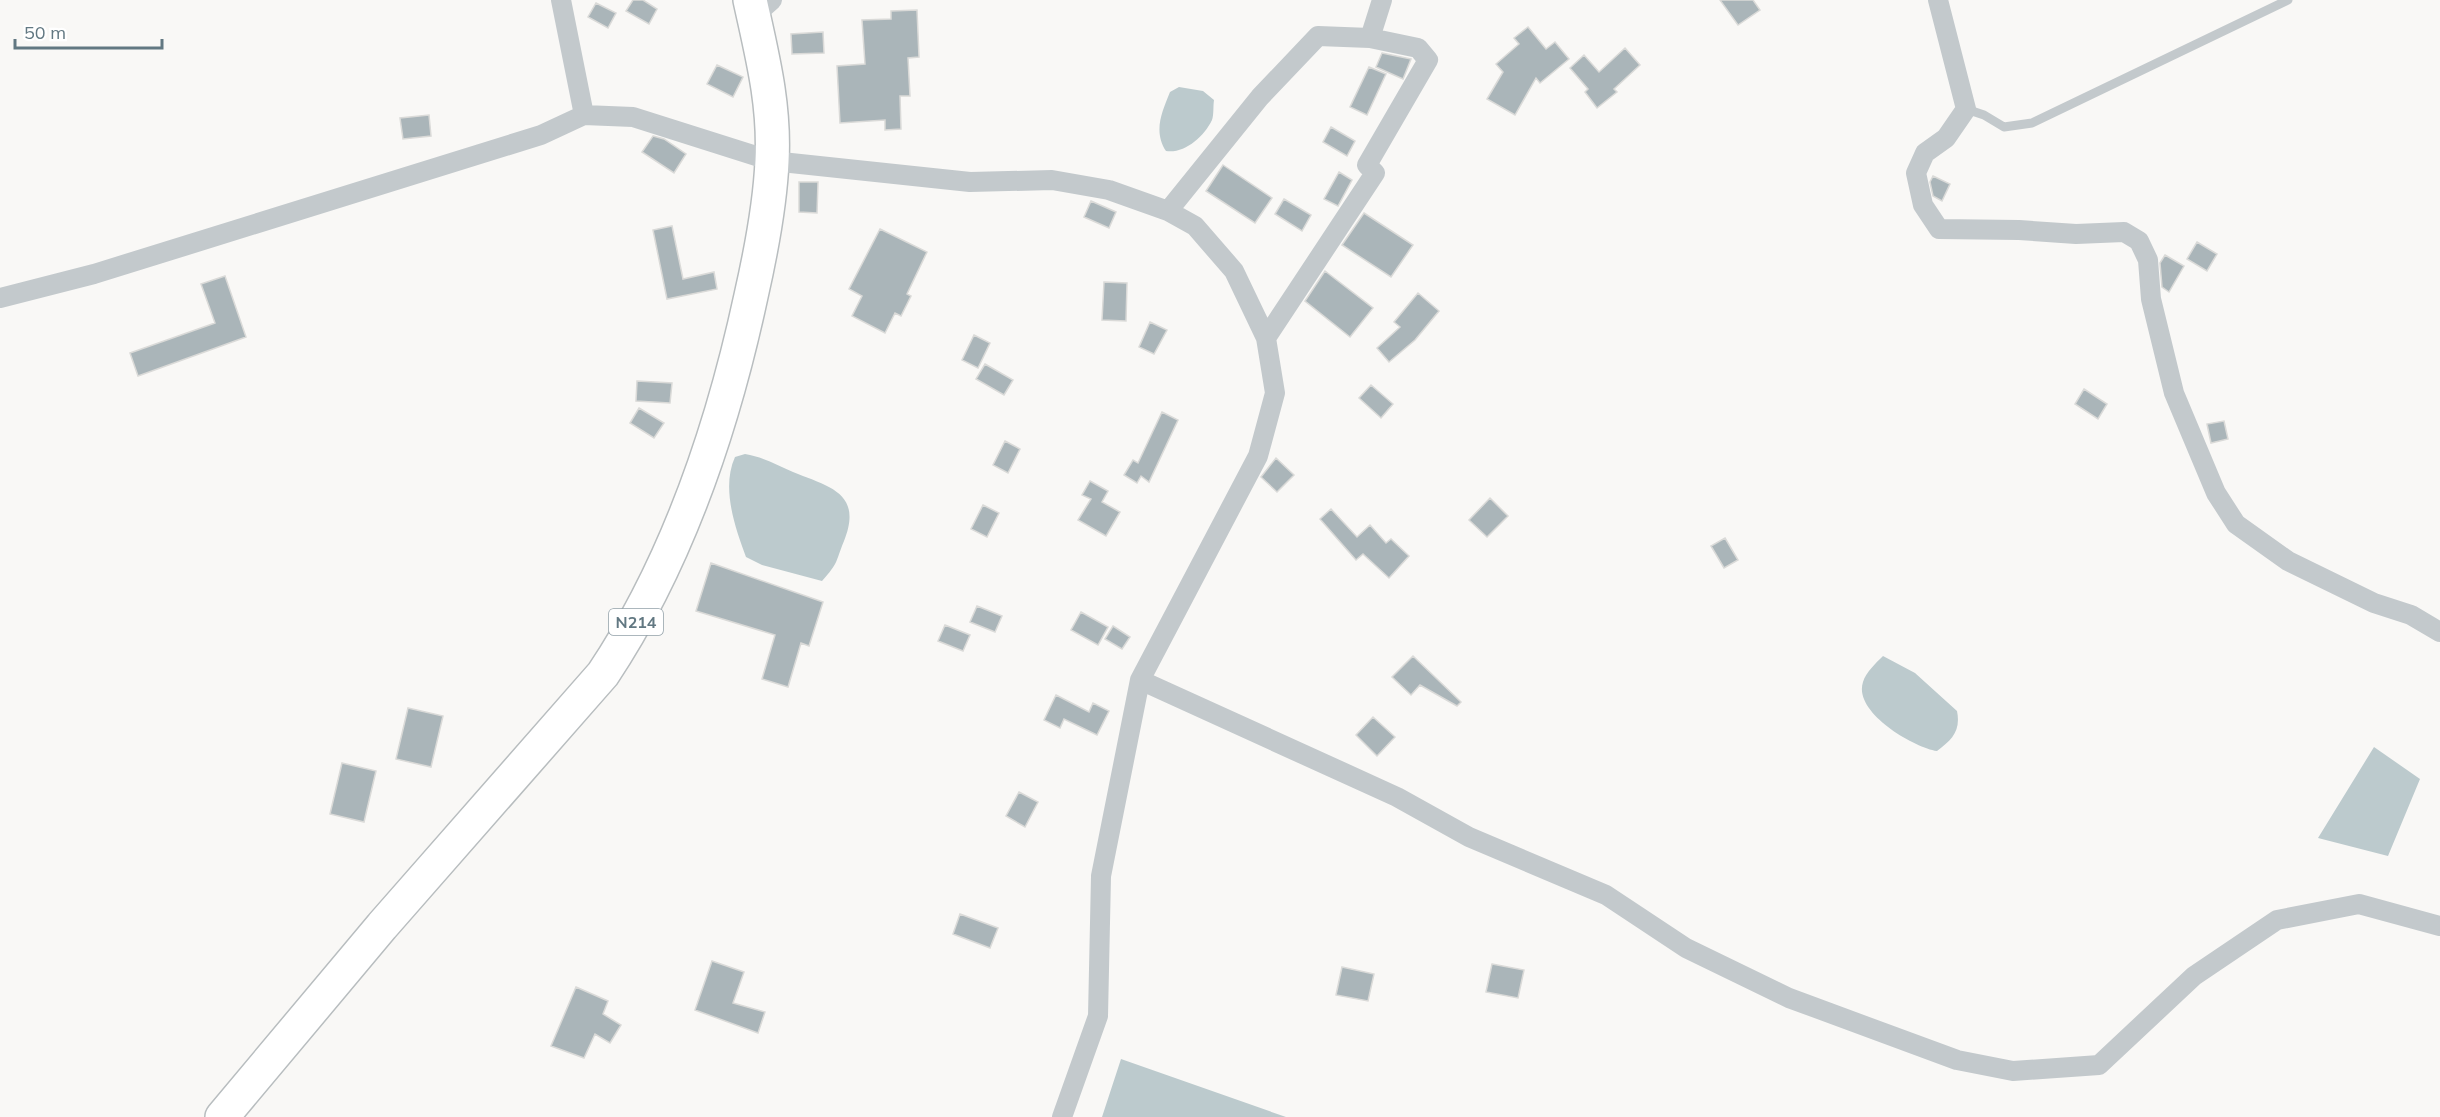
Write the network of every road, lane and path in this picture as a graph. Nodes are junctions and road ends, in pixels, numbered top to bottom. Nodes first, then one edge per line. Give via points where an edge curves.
1 (561, 0) edge
2 (1382, 0) edge
3 (1938, 0) edge
4 (2288, 0) edge
5 (759, 5) edge
6 (1370, 38) junction
7 (1966, 109) junction
8 (584, 115) junction
9 (772, 161) junction
10 (1168, 211) junction
11 (0, 298) edge
12 (1266, 338) junction
13 (2440, 632) edge
14 (1140, 680) junction
15 (2440, 926) edge
16 (222, 1117) edge
17 (1062, 1117) edge

1 - 8 street
2 - 6 street
3 - 7 street
4 - 7 lane via 2032,123 2004,127
5 - 9 highway, N214
6 - 10 street via 1318,36 1260,98
6 - 12 street via 1418,48 1428,60 1367,165 1375,173
7 - 13 street via 1946,138 1925,153 1916,173 1923,205 1939,229 2124,232 2139,241 2148,260 2151,299 2174,393 2216,493 2236,524 2288,561 2374,603 2411,615
8 - 9 street via 633,117
8 - 11 street via 541,135 94,274
9 - 10 street via 970,182 1052,180 1109,190
9 - 16 highway, N214 via 763,243 725,404 658,580 628,637 576,707 382,926
10 - 12 street via 1196,226 1234,271
12 - 14 street via 1275,393 1258,456
14 - 15 street via 1397,797 1469,837 1606,895 1686,948 1789,998 1957,1060 2013,1071 2099,1065 2194,976 2277,920 2358,904
14 - 17 street via 1101,876 1098,1016

